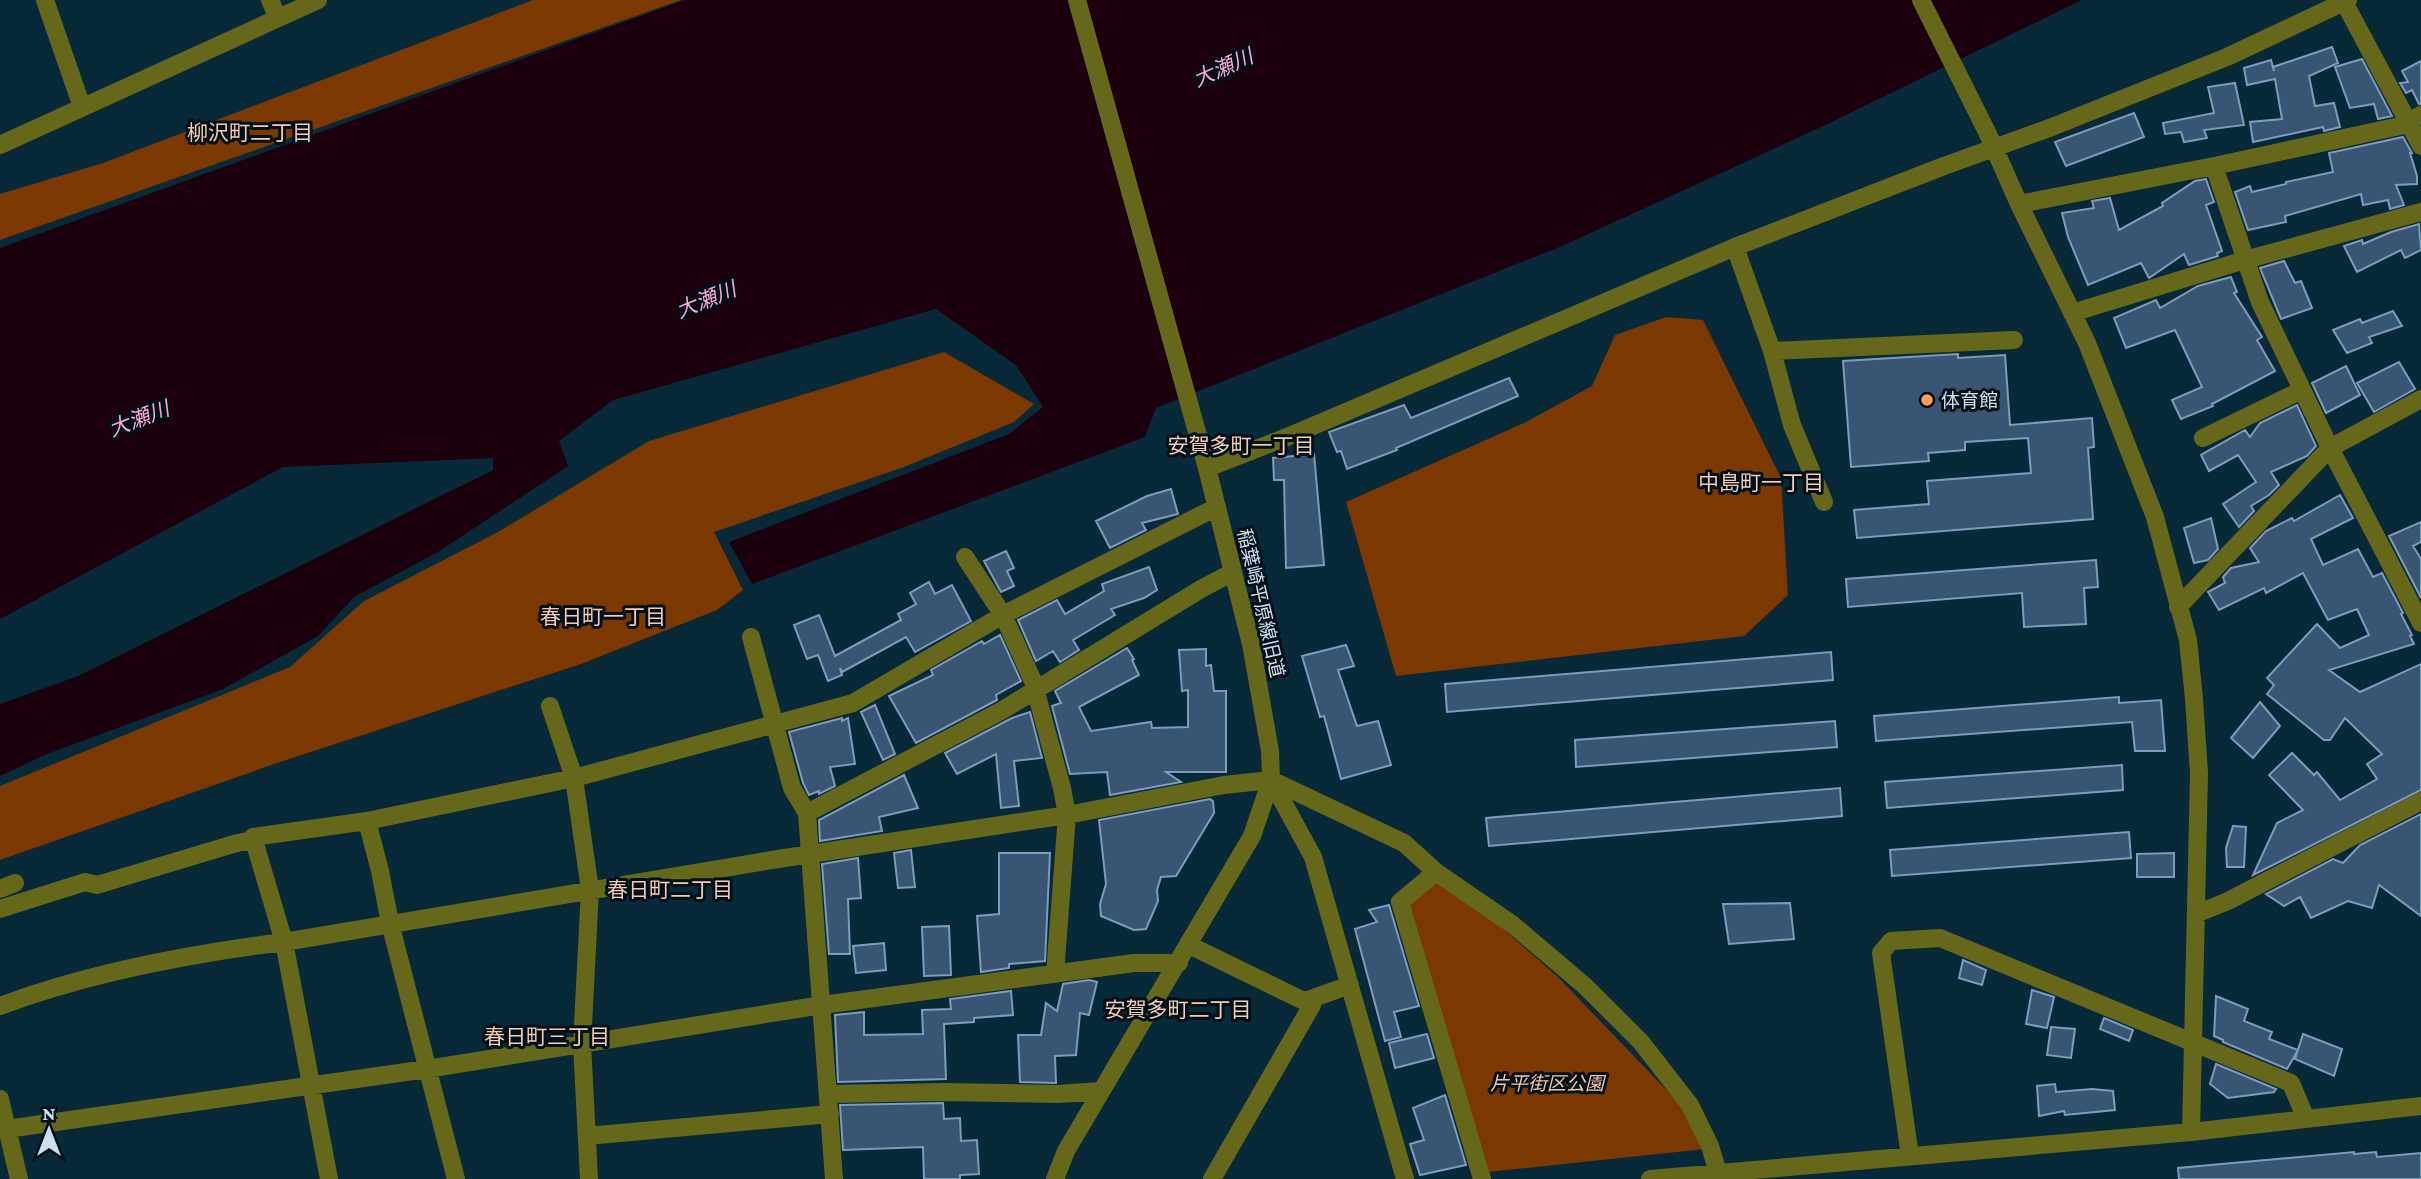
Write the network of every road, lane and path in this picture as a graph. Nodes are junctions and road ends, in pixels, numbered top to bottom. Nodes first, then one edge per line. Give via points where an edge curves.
1 (45, 0) edge
2 (270, 0) edge
3 (318, 0) edge
4 (1076, 0) edge
5 (1921, 0) edge
6 (2346, 1) edge
7 (278, 18) junction
8 (82, 107) junction
9 (2415, 119) edge
10 (1990, 141) junction
11 (0, 145) edge
12 (2421, 146) edge
13 (2214, 166) junction
14 (2019, 204) junction
15 (2421, 212) edge
16 (1735, 247) junction
17 (2245, 260) junction
18 (2072, 313) junction
19 (2014, 340) dead end
20 (1772, 351) junction
21 (2302, 390) junction
22 (2421, 399) edge
23 (2203, 438) dead end
24 (2330, 448) junction
25 (1207, 468) junction
26 (1824, 502) dead end
27 (1217, 507) junction
28 (965, 557) dead end
29 (1233, 572) junction
30 (2178, 607) junction
31 (1003, 615) junction
32 (2421, 623) edge
33 (751, 637) dead end
34 (1036, 690) junction
35 (550, 706) dead end
36 (775, 724) junction
37 (574, 778) junction
38 (1271, 780) junction
39 (2421, 801) edge
40 (807, 813) junction
41 (1067, 815) junction
42 (367, 821) junction
43 (254, 840) junction
44 (811, 853) junction
45 (1436, 872) junction
46 (590, 890) junction
47 (0, 909) edge
48 (2196, 914) junction
49 (390, 923) junction
50 (284, 942) junction
51 (1189, 945) junction
52 (1179, 962) junction
53 (1055, 974) junction
54 (1350, 985) junction
55 (1305, 1001) junction
56 (822, 1005) junction
57 (0, 1006) edge
58 (2193, 1043) junction
59 (582, 1044) junction
60 (427, 1069) junction
61 (311, 1084) junction
62 (1101, 1091) junction
63 (828, 1094) junction
64 (0, 1099) edge
65 (2420, 1105) edge
66 (830, 1114) junction
67 (2306, 1119) junction
68 (7, 1129) junction
69 (2191, 1132) junction
70 (587, 1136) junction
71 (1910, 1156) junction
72 (1718, 1173) junction
73 (19, 1179) edge
74 (329, 1179) edge
75 (456, 1179) edge
76 (589, 1179) edge
77 (834, 1179) edge
78 (1055, 1179) edge
79 (1212, 1179) edge
80 (1405, 1179) edge
81 (1482, 1179) edge
82 (1650, 1179) edge

1 - 8 street
2 - 7 street
3 - 7 street
4 - 25 street, 稲葉崎平原線旧道
5 - 10 street
6 - 9 street
6 - 10 street via 2227,57 2052,127
7 - 8 street
8 - 11 street
9 - 12 street
9 - 13 street
10 - 14 street
10 - 16 street
13 - 14 street
13 - 17 street
14 - 18 street
15 - 17 street
16 - 20 street
16 - 25 street
17 - 18 street
17 - 21 street
18 - 30 street via 2155,517
19 - 20 street
20 - 26 street via 1792,425
21 - 23 street
21 - 24 street
22 - 24 street
24 - 30 street
24 - 32 street
25 - 27 street, 稲葉崎平原線旧道
27 - 29 street, 稲葉崎平原線旧道
27 - 31 street
28 - 31 street
29 - 34 street
29 - 38 street, 稲葉崎平原線旧道 via 1251,644
30 - 48 street via 2188,640 2199,773
31 - 34 street
31 - 36 street via 853,703
33 - 36 street
34 - 40 street
34 - 41 street
35 - 37 street
36 - 37 street
36 - 40 street via 792,788
37 - 42 street
37 - 46 street
38 - 41 street
38 - 45 street via 1404,843
38 - 51 street, 稲葉崎平原線旧道 via 1252,836
38 - 54 street via 1313,857
39 - 48 street
40 - 44 street
41 - 44 street
41 - 53 street
42 - 43 street via 253,836
42 - 49 street
43 - 47 street via 97,885 85,882
43 - 50 street
44 - 46 street
44 - 56 street
45 - 72 street via 1513,925 1585,986 1641,1042 1690,1105
45 - 81 street via 1400,902
46 - 49 street
46 - 59 street
48 - 58 street
49 - 50 street
49 - 60 street
50 - 57 street via 142,965
50 - 61 street
51 - 52 street, 稲葉崎平原線旧道
51 - 55 street
52 - 53 street via 1134,962
52 - 62 street, 稲葉崎平原線旧道
53 - 56 street
54 - 55 street
54 - 80 street
55 - 79 street via 1312,1005
56 - 59 street
56 - 63 street
58 - 67 street via 2291,1083
58 - 69 street
58 - 71 street via 1940,938 1891,941 1881,953
59 - 60 street
59 - 70 street
60 - 61 street
60 - 75 street
61 - 68 street
61 - 74 street
62 - 63 street
62 - 78 street, 稲葉崎平原線旧道
63 - 66 street
64 - 68 street
65 - 67 street
66 - 70 street
66 - 77 street
67 - 69 street
68 - 73 street
69 - 71 street
70 - 76 street
71 - 72 street
72 - 82 street

